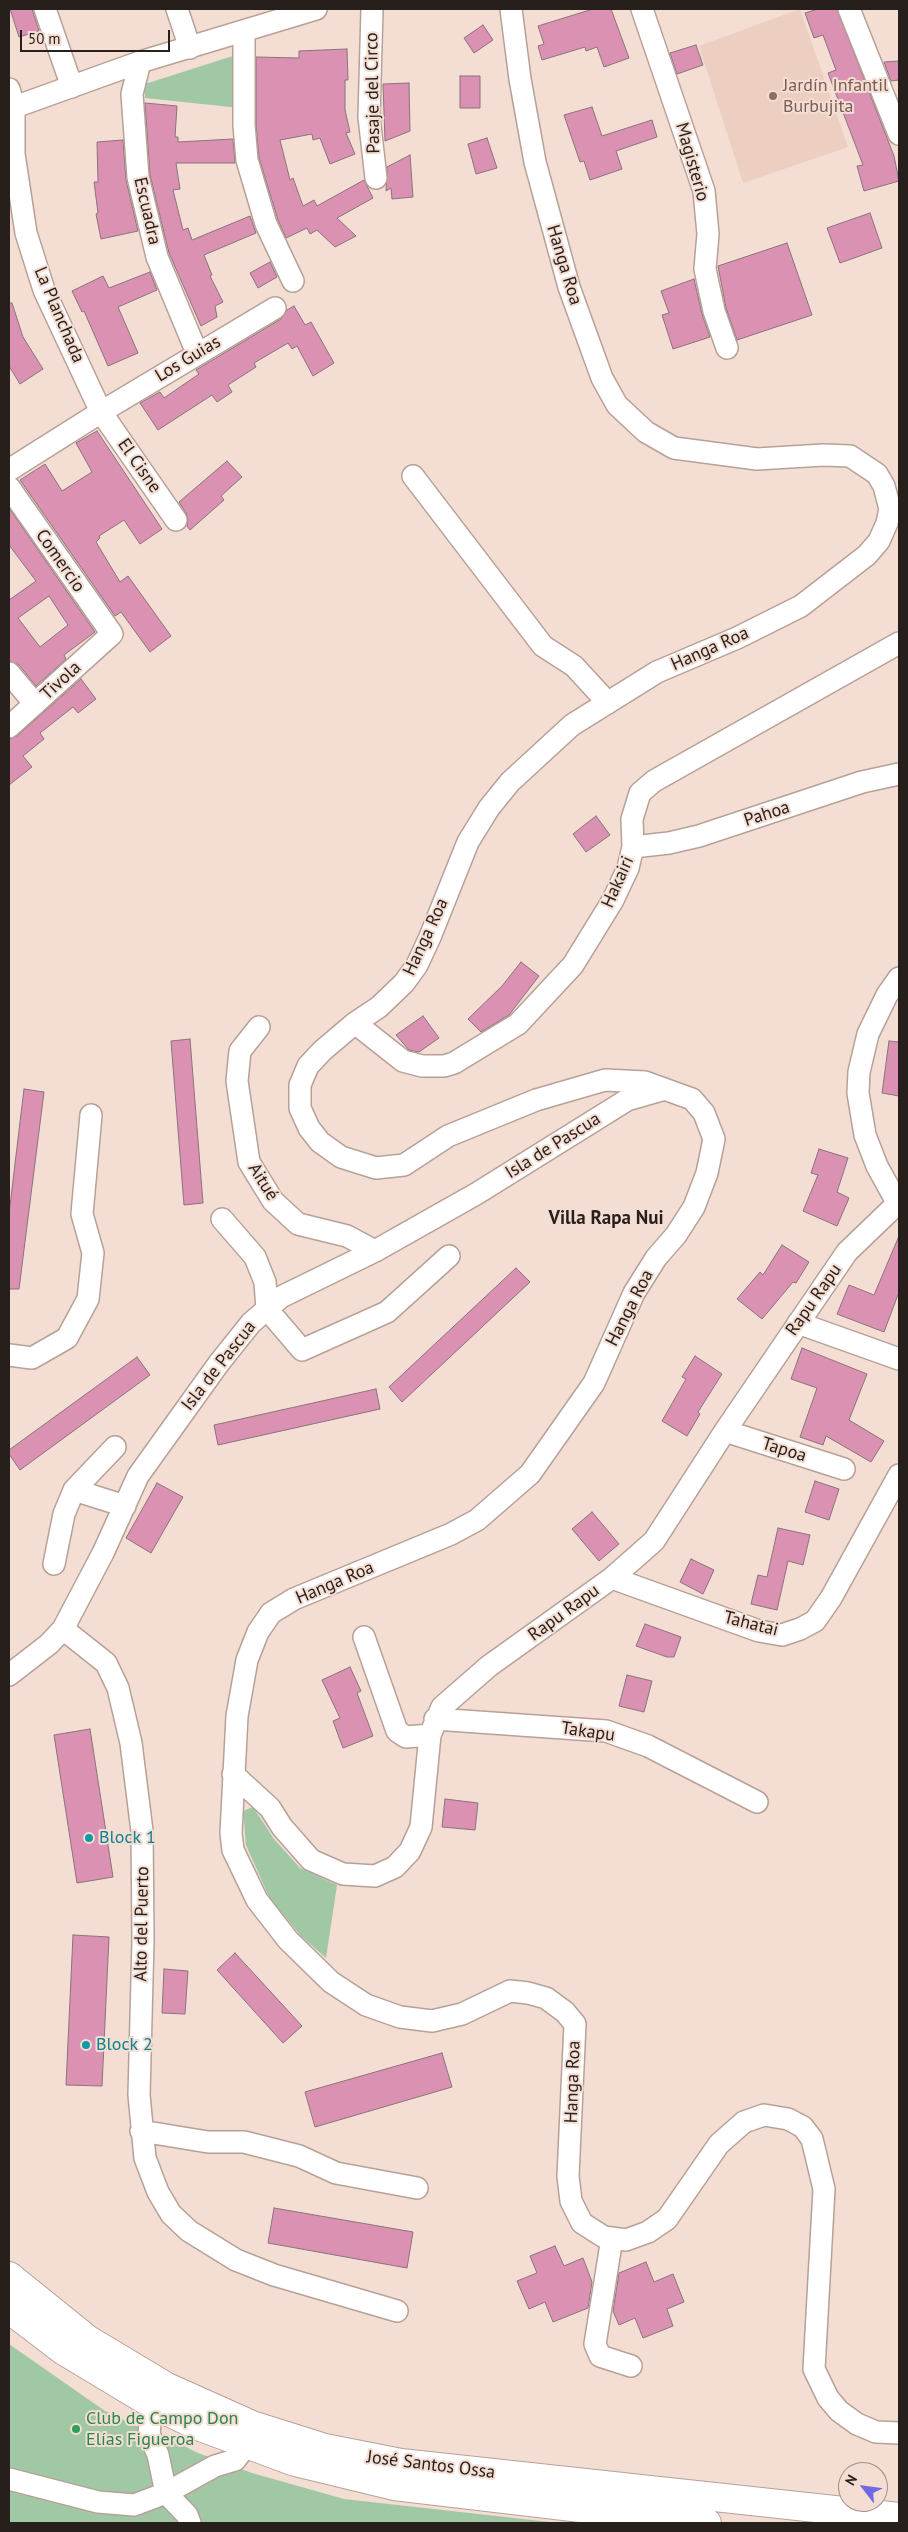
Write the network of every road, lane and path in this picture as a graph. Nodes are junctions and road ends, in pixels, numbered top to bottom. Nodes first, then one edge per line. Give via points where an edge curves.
1 (45, 9) edge
2 (177, 9) edge
3 (372, 9) edge
4 (511, 9) edge
5 (642, 9) edge
6 (849, 9) edge
7 (304, 10) edge
8 (244, 32) junction
9 (190, 48) junction
10 (140, 62) junction
11 (72, 87) junction
12 (890, 90) edge
13 (10, 102) edge
14 (899, 134) edge
15 (376, 178) dead end
16 (293, 281) dead end
17 (275, 308) dead end
18 (727, 348) dead end
19 (197, 353) junction
20 (101, 412) junction
21 (9, 470) edge
22 (413, 476) dead end
23 (9, 487) edge
24 (176, 520) dead end
25 (112, 634) joint
26 (899, 643) edge
27 (9, 673) edge
28 (608, 703) junction
29 (36, 704) junction
30 (9, 727) edge
31 (899, 774) edge
32 (633, 847) junction
33 (899, 978) edge
34 (355, 1023) junction
35 (259, 1027) dead end
36 (662, 1090) junction
37 (91, 1116) dead end
38 (898, 1205) edge
39 (222, 1219) dead end
40 (375, 1251) junction
41 (449, 1256) dead end
42 (267, 1309) junction
43 (798, 1322) junction
44 (9, 1355) edge
45 (899, 1359) edge
46 (725, 1431) junction
47 (115, 1447) dead end
48 (844, 1468) dead end
49 (899, 1475) edge
50 (74, 1490) junction
51 (125, 1506) junction
52 (54, 1564) dead end
53 (612, 1578) junction
54 (62, 1628) junction
55 (364, 1637) dead end
56 (9, 1674) edge
57 (432, 1727) junction
58 (233, 1774) junction
59 (756, 1802) dead end
60 (141, 2131) junction
61 (417, 2188) dead end
62 (612, 2238) junction
63 (9, 2276) edge
64 (9, 2309) edge
65 (397, 2311) dead end
66 (631, 2366) dead end
67 (152, 2404) junction
68 (899, 2433) edge
69 (246, 2446) junction
70 (9, 2479) edge
71 (166, 2492) junction
72 (899, 2517) edge
73 (190, 2523) edge
74 (707, 2523) edge

1 - 11 street
2 - 9 street
3 - 15 street, Pasaje del Circo via 369,117
4 - 28 street, Hanga Roa via 535,162 569,287 602,378 617,404 646,432 674,448 757,459 850,456 877,474 884,486 890,510 879,541 867,555 802,606 657,672
5 - 18 street, Magisterio via 704,191 708,234 705,269 714,311
6 - 12 street
7 - 8 street
8 - 9 street
8 - 16 street via 247,160 266,224
9 - 10 street
10 - 11 street
10 - 19 street, Escuadra via 132,94 138,177 157,257
11 - 13 street
12 - 14 street
13 - 20 street, La Planchada via 26,234 44,290
17 - 19 street, Los Guias
19 - 20 street, Los Guias
20 - 21 street
20 - 24 street, El Cisne
22 - 28 street via 543,646 574,666
23 - 25 street, Comercio
25 - 29 street, Tivola
26 - 32 street, Hakairi via 654,781 640,793 634,807 630,830
27 - 29 street
28 - 34 street, Hanga Roa via 572,725 510,782 489,808 468,842 417,965 385,1001
29 - 30 street, Tivola
31 - 32 street, Pahoa via 862,782 699,836
32 - 34 street, Hakairi via 628,868 613,900 573,965 518,1024 454,1063 422,1066 403,1062
33 - 38 street via 868,1034 859,1072 858,1093 865,1135
34 - 36 street, Hanga Roa via 308,1066 300,1085 300,1108 320,1142 341,1157 376,1168 404,1165 448,1136 536,1100 605,1080 646,1082
35 - 40 street, Aitué via 240,1051 238,1081 249,1162 273,1201 298,1224 347,1236
36 - 40 street, Isla de Pascua via 627,1100 476,1194
36 - 58 street, Hanga Roa via 692,1099 704,1113 714,1140 708,1173 694,1207 634,1293 594,1384 530,1474 477,1520 451,1534 294,1599 271,1613 258,1632 247,1660 237,1716
37 - 44 street via 82,1214 93,1253 88,1299 68,1338 32,1358
38 - 43 street, Rapu Rapu via 847,1252
39 - 42 street via 255,1257 265,1282
40 - 42 street, Isla de Pascua via 281,1297
41 - 42 street via 387,1312 302,1350
42 - 51 street, Isla de Pascua via 250,1323 157,1448 138,1476
43 - 45 street
43 - 46 street, Rapu Rapu
46 - 48 street, Tapoa
46 - 53 street, Rapu Rapu via 654,1541
47 - 50 street
49 - 53 street, Tahatai via 831,1598 815,1621 800,1629 782,1635 759,1630
50 - 51 street
50 - 52 street via 64,1514
51 - 54 street, Isla de Pascua
53 - 57 street, Rapu Rapu via 451,1697
54 - 56 street, Isla de Pascua via 49,1644
54 - 60 street, Alto del Puerto via 106,1664 115,1681 125,1711 139,1794 143,1879
55 - 57 street, Takapu via 397,1731 406,1737
57 - 58 street via 421,1827 410,1851 395,1868 374,1876 343,1874 312,1860 282,1828 270,1808
57 - 59 street, Takapu via 606,1731 648,1746
58 - 62 street, Hanga Roa via 231,1833 243,1872 258,1900 288,1940 331,1982 366,2005 400,2017 439,2020 462,2014 510,1991 546,1998 575,2024 568,2176 571,2201 582,2223 604,2237
60 - 61 street via 201,2142 244,2142 299,2156 336,2173
60 - 65 street, Alto del Puerto via 144,2158 158,2192 171,2214 189,2231 251,2267
62 - 66 street via 595,2344 600,2356
62 - 68 street, Hanga Roa via 626,2240 648,2232 667,2219 719,2144 744,2122 764,2115 788,2119 803,2128 812,2139 824,2189 814,2369 828,2398 839,2411 876,2432
63 - 72 highway, José Santos Ossa via 87,2339 167,2387 252,2425 325,2448 400,2463
64 - 67 highway, José Santos Ossa via 64,2351
67 - 69 highway, José Santos Ossa
67 - 71 street via 149,2434 158,2455
69 - 71 street via 235,2460 215,2466
69 - 74 highway, José Santos Ossa via 328,2472 394,2486
70 - 71 street via 98,2502 134,2505
71 - 73 street via 187,2515

